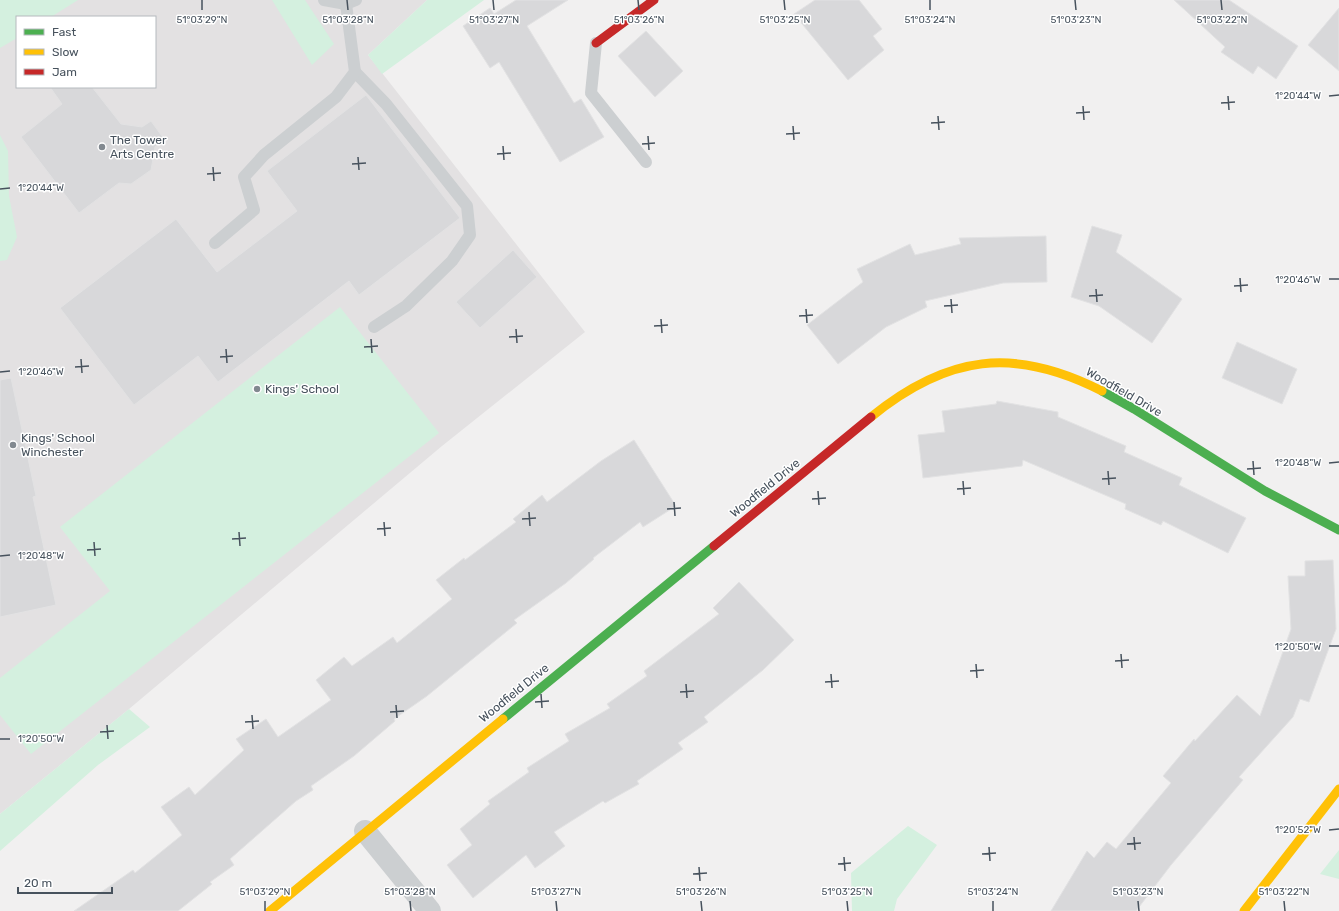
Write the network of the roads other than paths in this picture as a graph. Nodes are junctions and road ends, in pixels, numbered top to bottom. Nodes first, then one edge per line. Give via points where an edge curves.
1 (324, 0) edge
2 (654, 0) edge
3 (351, 2) edge
4 (596, 43) joint
5 (355, 72) junction
6 (646, 162) dead end
7 (215, 243) dead end
8 (374, 328) dead end
9 (1339, 530) edge
10 (1339, 789) edge
11 (365, 831) junction
12 (270, 911) edge
13 (430, 911) edge
14 (1244, 911) edge

1 - 3 lane
2 - 4 street
3 - 5 lane
4 - 6 lane via 590,93
5 - 7 lane via 336,97 264,155 244,177 254,210
5 - 8 lane via 386,104 467,206 470,234 452,261 411,301
9 - 11 street, Woodfield Drive via 1275,496 1111,396 1078,379 1014,362 983,364 952,371 933,377 885,406
10 - 14 street
11 - 12 street, Woodfield Drive
11 - 13 street

